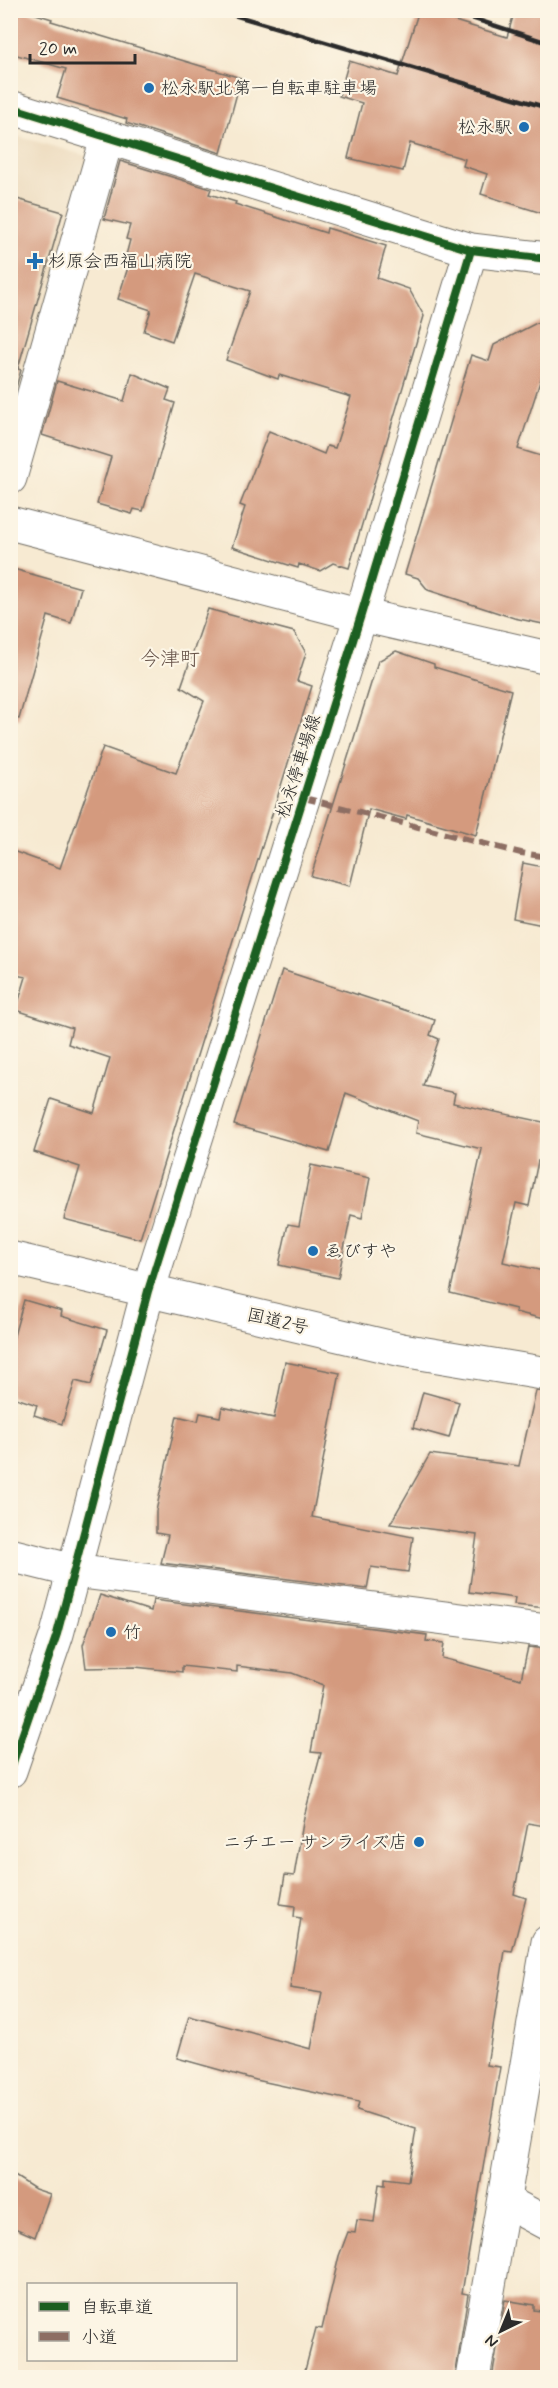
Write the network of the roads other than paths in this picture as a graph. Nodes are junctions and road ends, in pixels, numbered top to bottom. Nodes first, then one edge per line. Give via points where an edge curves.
1 (10, 107) edge
2 (107, 138) junction
3 (471, 250) junction
4 (548, 260) edge
5 (10, 478) edge
6 (10, 523) edge
7 (362, 615) junction
8 (548, 658) edge
9 (10, 1258) edge
10 (148, 1290) junction
11 (548, 1374) edge
12 (10, 1555) edge
13 (74, 1571) junction
14 (548, 1631) edge
15 (10, 1771) edge
16 (548, 1942) edge
17 (505, 2201) junction
18 (548, 2224) edge
19 (473, 2378) edge

1 - 2 main road
2 - 3 main road
2 - 5 main road
3 - 4 main road
3 - 7 main road, 松永停車場線
6 - 7 main road
7 - 8 main road
7 - 10 main road, 松永停車場線
9 - 10 main road, 国道2号
10 - 11 main road, 国道2号 via 402,1350
10 - 13 main road, 松永停車場線
12 - 13 main road
13 - 14 main road
13 - 15 main road, 松永停車場線 via 57,1634
16 - 17 main road
17 - 18 main road
17 - 19 main road

